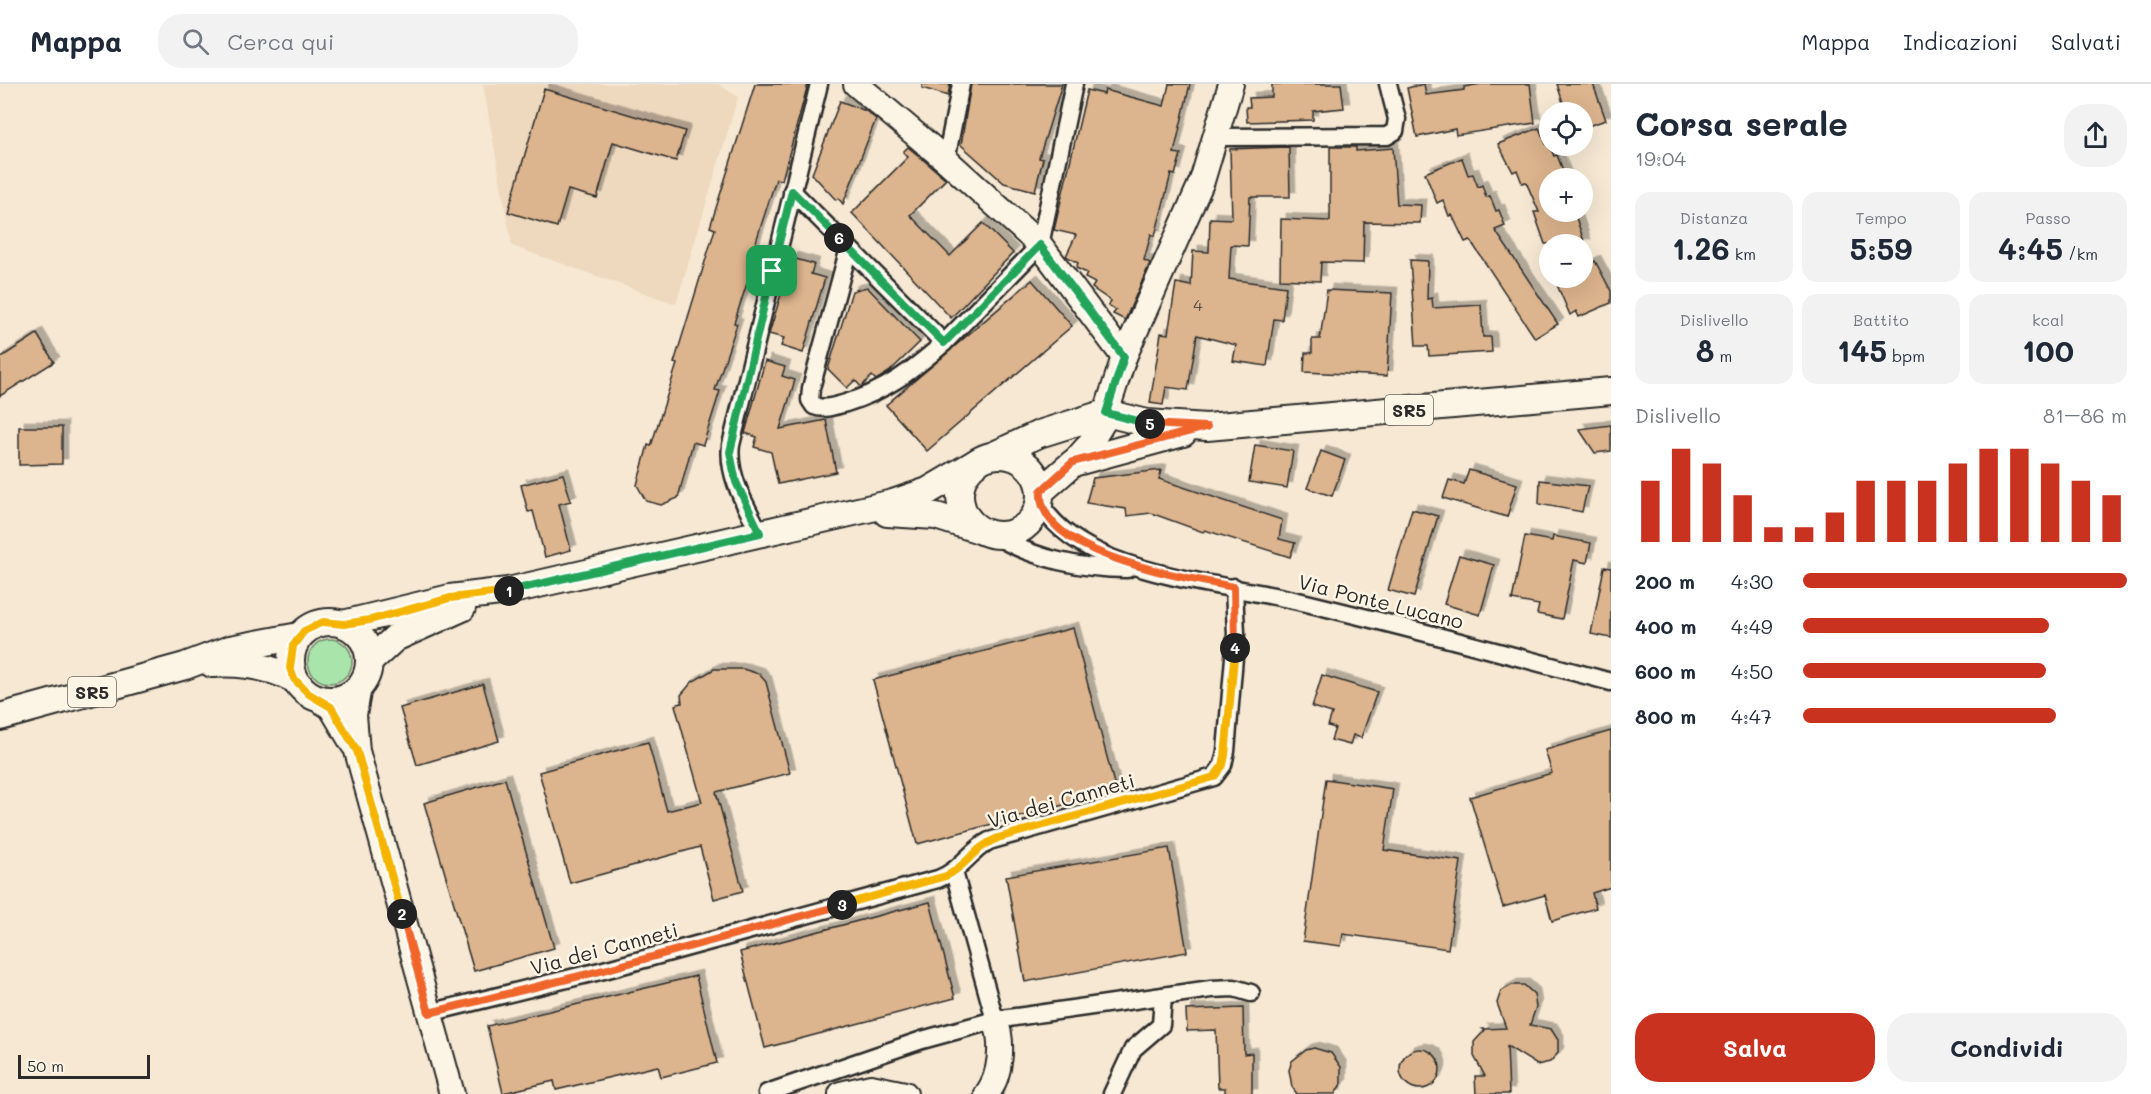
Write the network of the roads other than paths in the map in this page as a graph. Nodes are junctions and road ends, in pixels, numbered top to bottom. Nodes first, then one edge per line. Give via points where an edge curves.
1 (819, 84) edge
2 (856, 84) edge
3 (961, 84) edge
4 (1074, 84) edge
5 (1231, 84) edge
6 (1388, 84) edge
7 (1217, 137) junction
8 (946, 160) junction
9 (792, 191) junction
10 (1040, 245) junction
11 (849, 248) junction
12 (944, 343) junction
13 (1124, 357) junction
14 (1611, 391) edge
15 (1106, 413) junction
16 (1207, 427) junction
17 (986, 458) junction
18 (1073, 462) junction
19 (1040, 498) junction
20 (847, 515) junction
21 (760, 533) junction
22 (988, 533) junction
23 (1140, 568) junction
24 (1234, 587) junction
25 (496, 594) junction
26 (344, 624) junction
27 (299, 636) junction
28 (369, 662) junction
29 (185, 666) junction
30 (294, 679) junction
31 (1611, 682) edge
32 (360, 687) junction
33 (318, 699) junction
34 (0, 717) edge
35 (357, 751) junction
36 (954, 872) junction
37 (1251, 993) dead end
38 (1163, 996) junction
39 (429, 1013) junction
40 (995, 1020) junction
41 (990, 1090) edge
42 (767, 1093) edge
43 (906, 1093) edge
44 (452, 1094) edge
45 (841, 1094) edge
46 (966, 1094) edge
47 (1112, 1094) edge

1 - 9 street
2 - 8 main road
3 - 8 street
4 - 10 street
5 - 7 main road
6 - 7 street via 1397,124 1387,136
7 - 13 main road via 1185,224
8 - 10 main road
9 - 11 street
9 - 21 street via 730,452 736,482
10 - 12 street
10 - 13 main road
11 - 12 street
11 - 12 street via 811,388 814,406 840,405 885,389
13 - 15 main road
14 - 16 main road, SR5
15 - 16 main road via 1147,423
15 - 17 main road via 1039,434
15 - 18 main road via 1094,438
16 - 18 main road
17 - 19 main road via 1007,455 1025,464 1037,478
17 - 20 main road via 928,491
17 - 22 main road via 968,470 960,496 969,522
18 - 19 main road
19 - 22 main road via 1028,524 1019,531
19 - 23 street, Via Ponte Lucano via 1055,524 1077,541
20 - 21 main road
20 - 22 main road via 911,513 950,520
21 - 25 main road
22 - 23 street, Via Ponte Lucano via 1021,549 1058,560 1108,568
23 - 24 street, Via Ponte Lucano
24 - 31 street, Via Ponte Lucano
24 - 36 street, Via dei Canneti via 1234,654 1226,751 1219,772 1201,782 989,842
25 - 26 main road via 450,598
25 - 28 main road via 395,638
26 - 27 main road via 323,622
26 - 28 main road via 362,639
27 - 29 main road via 230,649
27 - 30 main road via 290,657
28 - 32 main road
29 - 30 main road via 237,662
29 - 34 main road, SR5
30 - 33 main road via 300,688
32 - 33 main road via 345,698
32 - 35 main road via 354,716
33 - 35 main road via 331,707
35 - 39 main road
36 - 39 street, Via dei Canneti via 604,970
36 - 40 street
37 - 38 street via 1226,988
38 - 40 street
38 - 47 street via 1161,1025 1133,1049
39 - 44 main road
40 - 41 main road via 1001,1036
40 - 42 street via 922,1040
41 - 46 main road
43 - 45 main road via 871,1087

